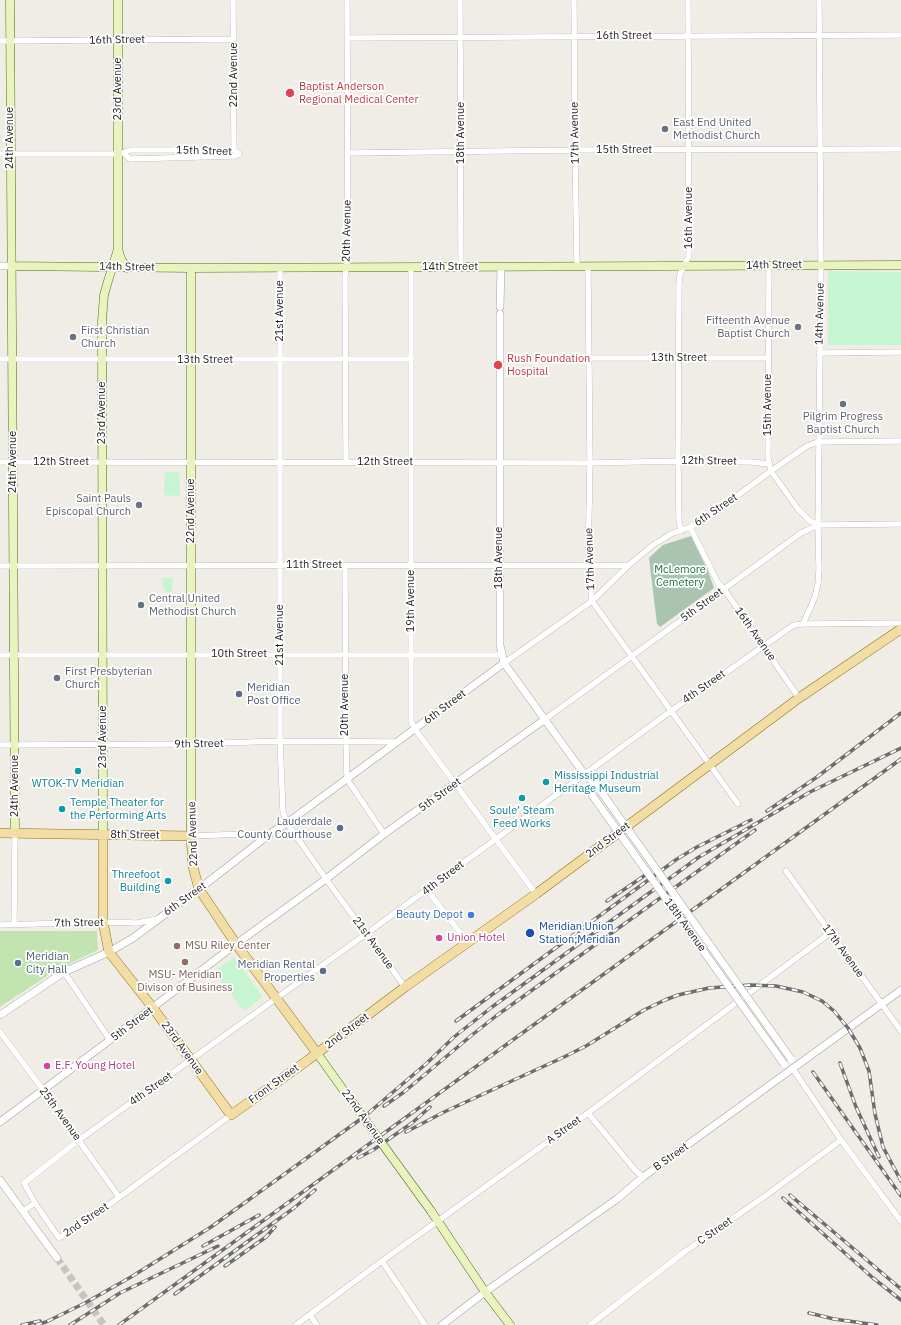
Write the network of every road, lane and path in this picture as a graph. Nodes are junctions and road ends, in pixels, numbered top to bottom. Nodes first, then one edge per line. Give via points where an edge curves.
1 (10, 0) edge
2 (118, 0) edge
3 (233, 0) edge
4 (347, 0) edge
5 (460, 0) edge
6 (574, 0) edge
7 (688, 0) edge
8 (819, 0) edge
9 (901, 35) edge
10 (574, 36) junction
11 (688, 36) junction
12 (819, 36) junction
13 (348, 38) junction
14 (461, 38) junction
15 (234, 39) junction
16 (118, 40) junction
17 (0, 41) edge
18 (10, 41) junction
19 (820, 149) junction
20 (901, 149) edge
21 (575, 150) junction
22 (688, 150) junction
23 (237, 152) joint
24 (461, 152) junction
25 (348, 153) junction
26 (0, 154) edge
27 (10, 154) junction
28 (121, 154) junction
29 (118, 249) junction
30 (821, 265) junction
31 (901, 265) edge
32 (0, 266) edge
33 (12, 266) junction
34 (577, 266) junction
35 (588, 266) junction
36 (685, 266) junction
37 (769, 266) junction
38 (112, 267) junction
39 (347, 267) junction
40 (411, 267) junction
41 (461, 267) junction
42 (501, 267) junction
43 (127, 268) junction
44 (191, 268) junction
45 (280, 268) junction
46 (901, 352) edge
47 (819, 353) junction
48 (589, 358) junction
49 (678, 358) junction
50 (768, 358) junction
51 (0, 359) edge
52 (12, 359) junction
53 (102, 359) junction
54 (280, 359) junction
55 (346, 359) junction
56 (410, 359) junction
57 (191, 360) junction
58 (901, 441) edge
59 (818, 442) junction
60 (678, 461) junction
61 (0, 462) edge
62 (13, 462) junction
63 (102, 462) junction
64 (191, 462) junction
65 (281, 462) junction
66 (346, 462) junction
67 (411, 462) junction
68 (500, 462) junction
69 (590, 463) junction
70 (769, 464) junction
71 (771, 470) junction
72 (901, 524) edge
73 (818, 525) junction
74 (690, 527) junction
75 (681, 531) junction
76 (102, 565) junction
77 (191, 565) junction
78 (280, 565) junction
79 (345, 565) junction
80 (410, 565) junction
81 (499, 565) junction
82 (629, 565) junction
83 (0, 566) edge
84 (13, 566) junction
85 (588, 566) junction
86 (724, 589) junction
87 (592, 601) junction
88 (901, 623) edge
89 (803, 624) junction
90 (901, 629) edge
91 (762, 646) junction
92 (102, 654) junction
93 (191, 654) junction
94 (280, 654) junction
95 (345, 654) junction
96 (411, 654) junction
97 (502, 654) junction
98 (0, 655) edge
99 (14, 655) junction
100 (632, 656) junction
101 (504, 663) junction
102 (799, 698) junction
103 (671, 711) junction
104 (544, 720) junction
105 (415, 729) junction
106 (280, 741) junction
107 (346, 742) junction
108 (398, 742) junction
109 (103, 744) junction
110 (192, 744) junction
111 (0, 745) edge
112 (14, 745) junction
113 (709, 764) junction
114 (585, 775) junction
115 (347, 779) junction
116 (455, 784) junction
117 (738, 804) dead end
118 (287, 823) junction
119 (0, 833) edge
120 (15, 833) junction
121 (271, 833) junction
122 (103, 834) junction
123 (384, 834) junction
124 (191, 836) junction
125 (495, 839) junction
126 (786, 871) dead end
127 (326, 879) junction
128 (200, 889) junction
129 (427, 890) junction
130 (536, 894) junction
131 (158, 919) junction
132 (103, 922) junction
133 (0, 925) edge
134 (14, 925) junction
135 (830, 933) junction
136 (366, 934) junction
137 (468, 943) junction
138 (236, 944) junction
139 (109, 952) junction
140 (64, 972) junction
141 (405, 987) junction
142 (901, 990) edge
143 (276, 998) junction
144 (882, 1004) junction
145 (153, 1008) junction
146 (0, 1015) edge
147 (0, 1032) edge
148 (901, 1032) edge
149 (110, 1040) junction
150 (317, 1053) junction
151 (190, 1061) junction
152 (793, 1069) junction
153 (43, 1090) junction
154 (588, 1113) junction
155 (231, 1115) junction
156 (0, 1122) edge
157 (79, 1140) junction
158 (841, 1140) junction
159 (642, 1177) junction
160 (0, 1180) edge
161 (119, 1197) junction
162 (35, 1203) junction
163 (23, 1211) junction
164 (438, 1221) junction
165 (901, 1221) edge
166 (57, 1258) tunnel mouth
167 (382, 1261) junction
168 (485, 1292) junction
169 (310, 1315) junction
170 (296, 1325) edge
171 (317, 1325) edge
172 (425, 1325) edge
173 (442, 1325) edge
174 (510, 1325) edge
175 (590, 1325) edge

1 - 18 main road, 24th Avenue
2 - 16 main road, 23rd Avenue
3 - 15 street, 22nd Avenue
4 - 13 street, 20th Avenue
5 - 14 street, 18th Avenue
6 - 10 street, 17th Avenue
7 - 11 street, 16th Avenue
8 - 12 street, 14th Avenue
9 - 12 street, 16th Street
10 - 11 street, 16th Street
10 - 14 street, 16th Street
10 - 21 street, 17th Avenue
11 - 12 street, 16th Street
11 - 22 street, 16th Avenue
12 - 19 street, 14th Avenue
13 - 14 street, 16th Street
13 - 25 street, 20th Avenue
14 - 24 street, 18th Avenue
15 - 16 street, 16th Street
15 - 23 street, 22nd Avenue
16 - 18 street, 16th Street
16 - 28 main road, 23rd Avenue
17 - 18 street, 16th Street
18 - 27 main road, 24th Avenue
19 - 20 street, 15th Street
19 - 22 street, 15th Street
19 - 30 street, 14th Avenue
21 - 22 street, 15th Street
21 - 24 street, 15th Street
21 - 34 street, 17th Avenue
22 - 36 street, 16th Avenue via 689,256
23 - 28 street, 15th Street via 130,150
24 - 25 street, 15th Street
24 - 41 street, 18th Avenue
25 - 39 street, 20th Avenue
26 - 27 street, 15th Street
27 - 28 street, 15th Street
27 - 33 main road, 24th Avenue
28 - 29 main road, 23rd Avenue
29 - 38 main road, 23rd Avenue
29 - 43 main road, 23rd Avenue
30 - 31 main road, 14th Street
30 - 37 main road, 14th Street
30 - 47 street, 14th Avenue
32 - 33 street, 14th Street
33 - 38 main road, 14th Street
33 - 52 main road, 24th Avenue
34 - 35 main road, 14th Street
34 - 42 main road, 14th Street
35 - 36 main road, 14th Street
35 - 48 street, 17th Avenue
36 - 37 main road, 14th Street
36 - 49 street, 16th Avenue via 680,274 679,284
37 - 50 street, 15th Avenue
38 - 43 main road, 14th Street
38 - 53 main road, 23rd Avenue via 103,305
39 - 40 main road, 14th Street
39 - 45 main road, 14th Street
39 - 55 street, 20th Avenue
40 - 41 main road, 14th Street
40 - 56 street, 19th Avenue
41 - 42 main road, 14th Street
42 - 68 street, 18th Avenue
43 - 44 main road, 14th Street
44 - 45 main road, 14th Street
44 - 57 main road, 22nd Avenue
45 - 54 street, 21st Avenue
46 - 47 street
47 - 59 street, 14th Avenue
48 - 49 street, 13th Street
48 - 69 street, 17th Avenue
49 - 50 street, 13th Street
49 - 60 street, 16th Avenue
50 - 70 street, 15th Avenue
51 - 52 street, 13th Street
52 - 53 street, 13th Street
52 - 62 main road, 24th Avenue
53 - 57 street, 13th Street
53 - 63 main road, 23rd Avenue
54 - 55 street, 13th Street
54 - 57 street, 13th Street
54 - 65 street, 21st Avenue
55 - 56 street, 13th Street
55 - 66 street, 20th Avenue
56 - 67 street, 19th Avenue
57 - 64 main road, 22nd Avenue
58 - 59 street, 6th Street
59 - 71 street, 6th Street via 807,446
59 - 73 street, 14th Avenue
60 - 69 street, 12th Street
60 - 70 street, 12th Street
60 - 75 street, 16th Avenue
61 - 62 street, 12th Street
62 - 63 street, 12th Street
62 - 84 main road, 24th Avenue
63 - 64 street, 12th Street
63 - 76 main road, 23rd Avenue
64 - 65 street, 12th Street
64 - 77 main road, 22nd Avenue
65 - 66 street, 12th Street
65 - 78 street, 21st Avenue
66 - 67 street, 12th Street
67 - 68 street, 12th Street
67 - 80 street, 19th Avenue
68 - 69 street, 12th Street
68 - 81 street, 18th Avenue
69 - 85 street, 17th Avenue
70 - 71 street, 15th Avenue
71 - 73 street, 15th Avenue via 798,509
71 - 74 street, 6th Street via 708,517
72 - 73 street, 5th Street
73 - 86 street, 5th Street via 801,533
73 - 89 street, 14th Avenue via 818,584
74 - 75 street, 6th Street
74 - 86 street, 16th Avenue via 718,583
75 - 82 street, 6th Street via 661,540
76 - 77 street, 11th Street
76 - 84 street, 11th Street
76 - 92 main road, 23rd Avenue
77 - 78 street, 11th Street
77 - 93 main road, 22nd Avenue
78 - 79 street, 11th Street
78 - 94 street, 21st Avenue
79 - 80 street, 11th Street
79 - 95 street, 20th Avenue
80 - 81 street, 11th Street
80 - 96 street, 19th Avenue
81 - 85 street, 11th Street
81 - 97 street, 18th Avenue
82 - 85 street, 11th Street
82 - 87 street, 6th Street
83 - 84 street, 11th Street
84 - 99 main road, 24th Avenue
85 - 87 street, 17th Avenue
86 - 91 street, 16th Avenue
86 - 100 street, 5th Street
87 - 100 street, 17th Avenue
87 - 101 street, 6th Street
88 - 89 street, 4th Street
89 - 91 street, 4th Street via 794,625
90 - 102 main road, 2nd Street
91 - 102 street, 16th Avenue
91 - 103 street, 4th Street
92 - 93 street, 10th Street
92 - 99 street, 10th Street
92 - 109 main road, 23rd Avenue
93 - 94 street, 10th Street
93 - 110 main road, 22nd Avenue
94 - 95 street, 10th Street
94 - 106 street, 21st Avenue
95 - 96 street, 10th Street
95 - 107 street, 20th Avenue
96 - 97 street, 10th Street
96 - 105 street, 19th Avenue via 411,721
97 - 101 street, 18th Avenue
98 - 99 street, 10th Street
99 - 112 main road, 24th Avenue
100 - 103 street, 17th Avenue
100 - 104 street, 5th Street
101 - 104 street, 18th Avenue
101 - 105 street, 6th Street
102 - 113 main road, 2nd Street
103 - 113 street, 17th Avenue
103 - 114 street, 4th Street
104 - 114 street, 18th Avenue
104 - 116 street, 5th Street
105 - 108 street, 6th Street
105 - 116 street, 19th Avenue
106 - 107 street, 9th Street
106 - 110 street, 9th Street
106 - 118 street, 21st Avenue via 283,812
107 - 108 street, 9th Street
107 - 115 street, 20th Avenue
108 - 115 street, 6th Street
109 - 110 street, 9th Street
109 - 112 street, 9th Street
109 - 122 main road, 23rd Avenue
110 - 124 main road, 22nd Avenue
111 - 112 street, 9th Street
112 - 120 main road, 24th Avenue
113 - 117 street, 17th Avenue
113 - 130 main road, 2nd Street
114 - 125 street, 4th Street
114 - 152 street, 18th Avenue, bridge via 595,783 790,1059
114 - 152 street, 18th Avenue, bridge via 587,788 784,1064
115 - 118 street, 6th Street
115 - 123 street
116 - 123 street, 5th Street
116 - 125 street, 19th Avenue
118 - 121 street, 6th Street
118 - 127 street, 21st Avenue
119 - 120 main road, 8th Street
120 - 122 main road, 8th Street
120 - 134 street, 24th Avenue
121 - 124 street, 8th Street
121 - 128 street, 6th Street
122 - 124 main road, 8th Street
122 - 132 main road, 23rd Avenue
123 - 127 street, 5th Street
124 - 128 main road, 22nd Avenue via 193,867
125 - 129 street, 4th Street
125 - 130 street, 19th Avenue
126 - 135 street, 17th Avenue
127 - 136 street, 21st Avenue
127 - 138 street, 5th Street
128 - 131 street, 6th Street
128 - 138 main road, 22nd Avenue
129 - 136 street, 4th Street
129 - 137 street
130 - 137 main road, 2nd Street
131 - 132 street, 7th Street via 137,923
131 - 139 street, 6th Street
132 - 134 street, 7th Street
132 - 139 main road, 23rd Avenue
133 - 134 street, 7th Street
135 - 144 street, 17th Avenue
135 - 154 street, A Street
136 - 141 street, 21st Avenue
136 - 143 street, 4th Street
137 - 141 main road, 2nd Street
138 - 143 main road, 22nd Avenue
138 - 145 street, 5th Street
139 - 140 street, 6th Street
139 - 145 main road, 23rd Avenue
140 - 146 street, 6th Street
140 - 149 street
141 - 150 main road, 2nd Street
142 - 144 street, B Street
143 - 150 main road, 22nd Avenue
143 - 151 street, 4th Street
144 - 148 street, 17th Avenue
144 - 152 street, B Street
145 - 149 street, 5th Street
145 - 151 main road, 23rd Avenue
147 - 153 street, 25th Avenue
149 - 153 street, 5th Street
150 - 155 main road, Front Street
150 - 164 main road, 22nd Avenue, bridge
151 - 155 main road, 23rd Avenue
151 - 157 street, 4th Street
152 - 158 street, 18th Avenue
152 - 159 street, B Street
153 - 156 street, 5th Street
153 - 157 street, 25th Avenue
154 - 159 street
154 - 164 street, A Street
155 - 161 street
157 - 161 street, 25th Avenue
157 - 162 street, 4th Street via 24,1183
158 - 165 street, 18th Avenue
158 - 175 street, C Street via 683,1253
159 - 168 street, B Street via 617,1199
160 - 163 street
161 - 162 street, 2nd Street via 59,1238
162 - 163 street
163 - 166 street
164 - 167 street, A Street
164 - 168 main road, 22nd Avenue
167 - 169 street, A Street
167 - 172 street
168 - 173 street, B Street
168 - 174 main road, 22nd Avenue
169 - 170 street, A Street
169 - 171 street

